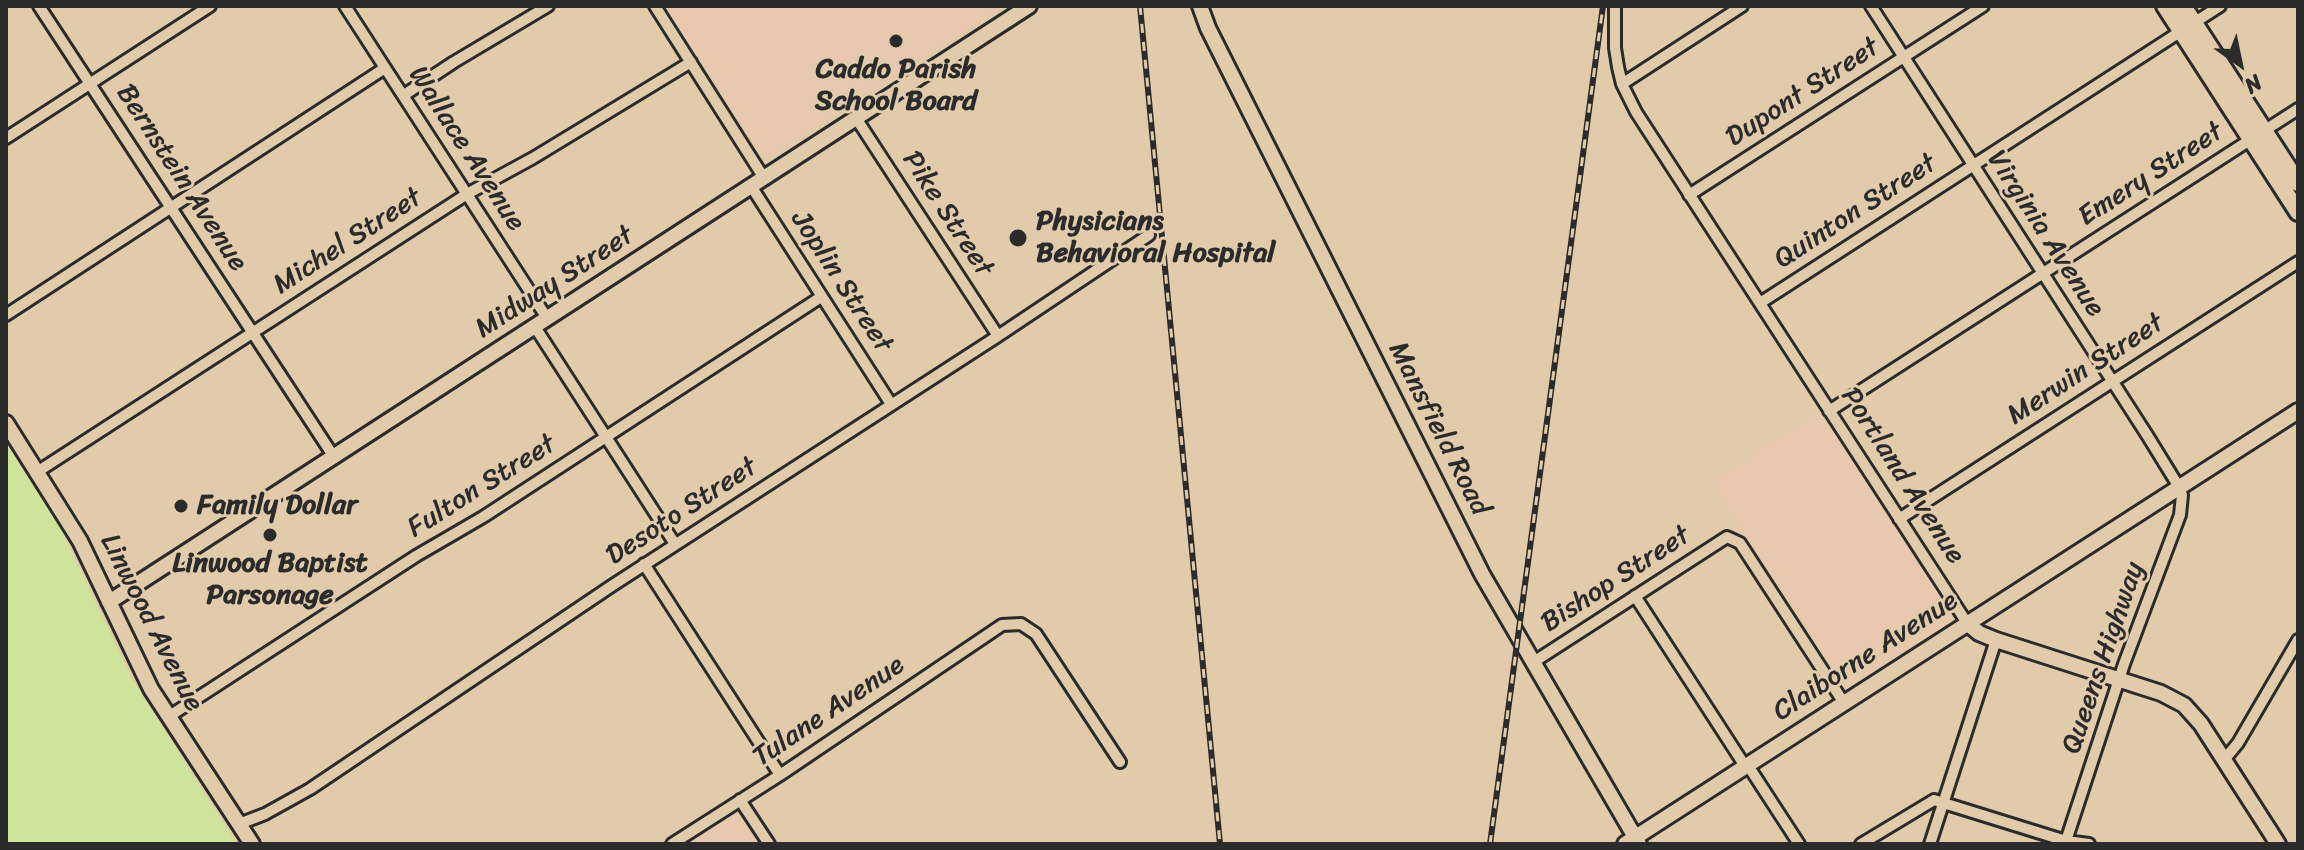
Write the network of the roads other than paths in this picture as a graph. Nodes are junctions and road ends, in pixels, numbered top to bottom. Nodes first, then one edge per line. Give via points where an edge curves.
1 (39, 6) edge
2 (210, 6) edge
3 (345, 6) edge
4 (548, 6) edge
5 (655, 6) edge
6 (1029, 6) edge
7 (1198, 6) edge
8 (1615, 6) edge
9 (1742, 6) edge
10 (1871, 6) edge
11 (1983, 6) edge
12 (2165, 6) edge
13 (2183, 6) edge
14 (2220, 6) edge
15 (2188, 27) junction
16 (1903, 57) junction
17 (691, 62) junction
18 (385, 68) junction
19 (91, 83) junction
20 (1622, 84) junction
21 (404, 95) junction
22 (2298, 109) edge
23 (856, 118) junction
24 (2257, 135) junction
25 (6, 138) edge
26 (1972, 165) junction
27 (764, 178) junction
28 (2298, 183) edge
29 (751, 186) junction
30 (467, 194) junction
31 (1689, 195) junction
32 (170, 208) junction
33 (2298, 212) edge
34 (1149, 235) dead end
35 (2298, 262) edge
36 (2042, 273) junction
37 (821, 297) junction
38 (1760, 303) junction
39 (6, 315) edge
40 (541, 322) junction
41 (253, 331) junction
42 (998, 336) junction
43 (2112, 382) junction
44 (891, 404) junction
45 (1829, 411) junction
46 (2298, 411) edge
47 (6, 423) edge
48 (606, 438) junction
49 (334, 457) junction
50 (37, 472) junction
51 (2179, 487) junction
52 (1899, 519) junction
53 (675, 544) junction
54 (644, 564) junction
55 (1635, 596) junction
56 (109, 602) junction
57 (1967, 623) junction
58 (1996, 640) junction
59 (2298, 640) edge
60 (1532, 663) junction
61 (2119, 680) junction
62 (1844, 703) junction
63 (168, 717) junction
64 (2224, 760) junction
65 (1120, 762) dead end
66 (1746, 765) junction
67 (780, 775) junction
68 (740, 800) junction
69 (1944, 801) junction
70 (239, 824) junction
71 (1633, 842) edge
72 (2066, 842) edge
73 (252, 844) edge
74 (672, 844) edge
75 (769, 844) edge
76 (1799, 844) edge
77 (1861, 844) edge
78 (1930, 844) edge
79 (2089, 844) edge
80 (2278, 844) edge

1 - 19 street, Bernstein Avenue
2 - 19 street
3 - 18 street, Wallace Avenue
4 - 21 street
5 - 17 street
6 - 23 street, Midway Street
7 - 60 street, Mansfield Road via 1454,520
8 - 20 street, Portland Avenue
9 - 20 street
10 - 16 street, Virginia Avenue
11 - 16 street, Dupont Street
12 - 15 main road
13 - 15 main road
14 - 15 street, Quinton Street
15 - 24 main road
15 - 26 street, Quinton Street
16 - 26 street, Virginia Avenue
16 - 31 street, Dupont Street
17 - 27 street
17 - 30 street, Michel Street
18 - 21 street, Wallace Avenue
18 - 32 street
19 - 25 street
19 - 32 street, Bernstein Avenue
20 - 31 street, Portland Avenue
21 - 30 street, Wallace Avenue
22 - 24 street, Emery Street
23 - 27 street, Midway Street
23 - 42 street, Pike Street
24 - 28 main road
24 - 33 main road
24 - 36 street, Emery Street
26 - 36 street, Virginia Avenue
26 - 38 street, Quinton Street
27 - 29 street, Midway Street
29 - 37 street, Joplin Street
29 - 40 street, Midway Street
30 - 40 street, Wallace Avenue
30 - 41 street, Michel Street
31 - 38 street, Portland Avenue
32 - 39 street
32 - 41 street, Bernstein Avenue
34 - 42 street, Desoto Street
35 - 43 street, Merwin Street
36 - 43 street, Virginia Avenue
36 - 45 street, Emery Street
37 - 44 street, Joplin Street
37 - 48 street, Fulton Street
38 - 45 street, Portland Avenue
40 - 48 street, Wallace Avenue
40 - 49 street, Midway Street
41 - 49 street, Bernstein Avenue
41 - 50 street, Michel Street
42 - 44 street, Desoto Street
43 - 51 street, Virginia Avenue
43 - 52 street, Merwin Street
44 - 53 street, Desoto Street
45 - 52 street, Portland Avenue
46 - 51 street, Claiborne Avenue
47 - 50 street, Linwood Avenue
48 - 53 street, Wallace Avenue
48 - 63 street, Fulton Street
49 - 56 street, Midway Street
50 - 56 street, Linwood Avenue via 80,541
51 - 57 street, Claiborne Avenue
51 - 61 street, Queens Highway via 2180,515
52 - 57 street, Portland Avenue
53 - 54 street, Desoto Street
54 - 67 street
54 - 70 street, Desoto Street via 310,789
55 - 60 street, Bishop Street
55 - 62 street, Bishop Street via 1727,537 1740,543
55 - 66 street
56 - 63 street, Linwood Avenue
57 - 58 street, Portland Avenue
57 - 62 street, Claiborne Avenue
58 - 61 street, Portland Avenue
58 - 69 street
59 - 64 street
60 - 71 street, Mansfield Road
61 - 64 street, Portland Avenue via 2184,705
61 - 72 street, Queens Highway
62 - 66 street, Claiborne Avenue
63 - 70 street, Linwood Avenue
64 - 80 street, Portland Avenue
65 - 67 street, Tulane Avenue via 1041,640 1014,623 993,630
66 - 71 street, Claiborne Avenue
66 - 76 street
67 - 68 street, Tulane Avenue
68 - 74 street, Tulane Avenue
68 - 75 street
69 - 72 street
69 - 77 street via 1928,802
69 - 78 street
70 - 73 street, Linwood Avenue
72 - 79 street

